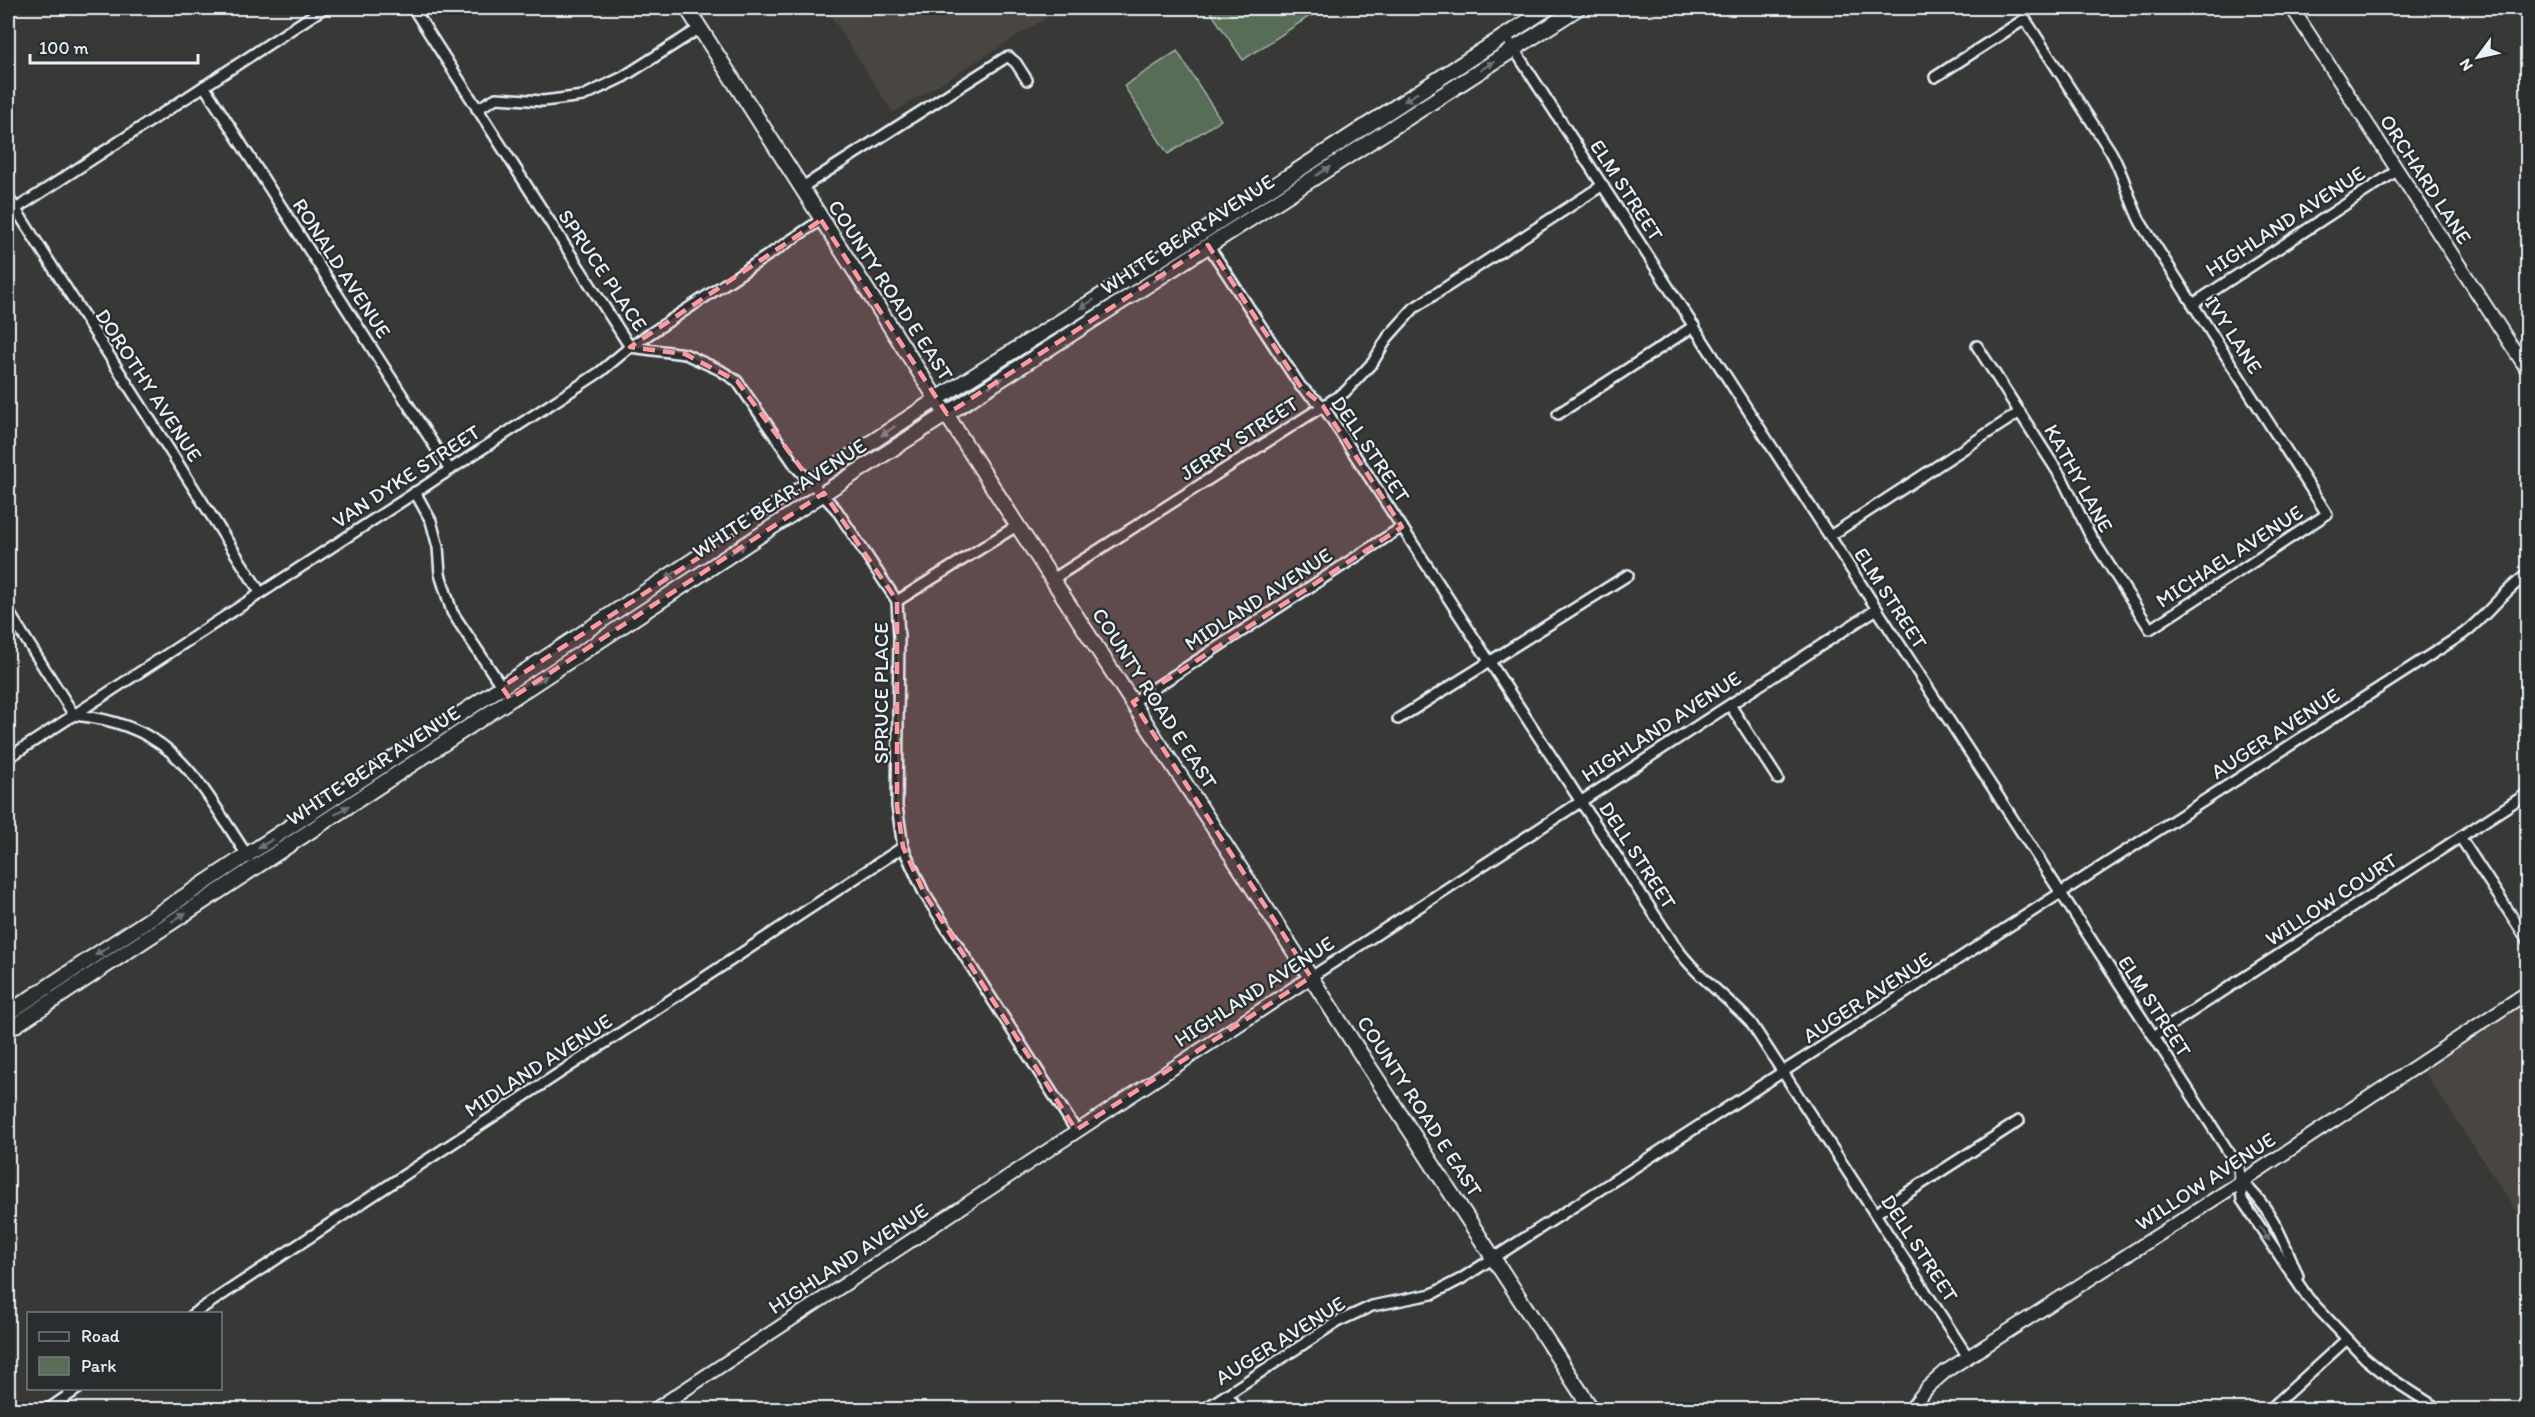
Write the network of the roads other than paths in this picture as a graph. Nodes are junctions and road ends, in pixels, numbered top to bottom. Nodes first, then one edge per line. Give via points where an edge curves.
1 (324, 8) edge
2 (413, 8) edge
3 (687, 8) edge
4 (1548, 8) edge
5 (1578, 8) edge
6 (2292, 8) edge
7 (700, 28) junction
8 (1505, 35) junction
9 (1514, 49) junction
10 (1935, 77) dead end
11 (1027, 80) dead end
12 (204, 86) junction
13 (477, 109) junction
14 (2398, 170) junction
15 (1603, 185) junction
16 (801, 188) junction
17 (8, 196) edge
18 (11, 211) edge
19 (821, 220) junction
20 (1208, 245) junction
21 (2193, 304) junction
22 (1694, 327) junction
23 (1977, 346) dead end
24 (630, 347) junction
25 (2528, 371) edge
26 (937, 399) junction
27 (1323, 406) junction
28 (2020, 412) junction
29 (947, 414) junction
30 (1558, 414) dead end
31 (450, 470) junction
32 (812, 483) junction
33 (415, 492) junction
34 (824, 493) junction
35 (2327, 514) joint
36 (1018, 525) junction
37 (1402, 527) junction
38 (1830, 536) junction
39 (2528, 574) edge
40 (1628, 575) dead end
41 (1053, 579) junction
42 (260, 592) junction
43 (897, 601) junction
44 (1877, 609) junction
45 (8, 611) edge
46 (2150, 629) joint
47 (1490, 662) junction
48 (502, 687) junction
49 (510, 699) junction
50 (1133, 702) junction
51 (1730, 705) junction
52 (74, 715) junction
53 (1398, 719) dead end
54 (8, 758) edge
55 (1778, 779) dead end
56 (2528, 793) edge
57 (1582, 801) junction
58 (2460, 837) junction
59 (903, 847) junction
60 (251, 862) junction
61 (2061, 893) junction
62 (2528, 940) edge
63 (1311, 977) junction
64 (2528, 992) edge
65 (8, 1013) edge
66 (8, 1030) edge
67 (2154, 1036) junction
68 (1784, 1073) junction
69 (2019, 1121) dead end
70 (1076, 1130) junction
71 (2241, 1182) junction
72 (1876, 1213) junction
73 (1494, 1258) junction
74 (2308, 1298) junction
75 (196, 1312) edge
76 (2346, 1340) junction
77 (1968, 1357) junction
78 (77, 1390) edge
79 (1227, 1394) junction
80 (47, 1410) edge
81 (654, 1410) edge
82 (1203, 1410) edge
83 (1238, 1410) edge
84 (1592, 1410) edge
85 (1910, 1410) edge
86 (2268, 1410) edge
87 (2440, 1410) edge

1 - 12 street
2 - 13 street, SPRUCE PLACE
3 - 7 main road, COUNTY ROAD E EAST
4 - 8 main road, WHITE BEAR AVENUE
5 - 9 main road, WHITE BEAR AVENUE
6 - 14 street, ORCHARD LANE
7 - 13 street via 623,77 583,96 543,101 496,98
7 - 16 main road, COUNTY ROAD E EAST
8 - 9 street, ELM STREET
8 -> 26 main road, WHITE BEAR AVENUE
9 - 15 street, ELM STREET
20 -> 9 main road, WHITE BEAR AVENUE
10 - 21 street, IVY LANE via 2025,19 2112,152 2133,208
11 - 16 street via 1016,63 1005,58
12 - 18 street
12 - 31 street, RONALD AVENUE
13 - 24 street, SPRUCE PLACE
14 - 21 street, HIGHLAND AVENUE
14 - 25 street, ORCHARD LANE
15 - 22 street, ELM STREET
15 - 27 street, JERRY STREET via 1414,308 1360,378
16 - 19 main road, COUNTY ROAD E EAST
17 - 18 street, DOROTHY AVENUE
18 - 42 street, DOROTHY AVENUE
19 - 24 street, VAN DYKE STREET
19 - 26 main road, COUNTY ROAD E EAST
20 - 27 street, DELL STREET via 1301,387
29 -> 20 main road, WHITE BEAR AVENUE
21 - 35 street, IVY LANE
22 - 30 street
22 - 38 street, ELM STREET
23 - 28 street, KATHY LANE
24 - 31 street, VAN DYKE STREET via 600,372
24 - 32 street, SPRUCE PLACE via 685,354 737,381 797,468
26 - 29 main road, COUNTY ROAD E EAST
26 -> 32 main road, WHITE BEAR AVENUE
27 - 37 street, DELL STREET
27 - 41 street, JERRY STREET
28 - 38 street
28 - 46 street, KATHY LANE via 2064,480 2090,536
29 - 34 main road, WHITE BEAR AVENUE
29 - 36 main road, COUNTY ROAD E EAST
31 - 33 street, VAN DYKE STREET
32 - 34 street, SPRUCE PLACE
32 -> 48 main road, WHITE BEAR AVENUE
33 - 42 street, VAN DYKE STREET
33 - 48 street via 431,521 442,583 452,612
34 - 43 street, SPRUCE PLACE
49 -> 34 main road, WHITE BEAR AVENUE
35 - 46 street, MICHAEL AVENUE
36 - 41 main road, COUNTY ROAD E EAST
36 - 43 street
37 - 47 street, DELL STREET
37 - 50 street, MIDLAND AVENUE
38 - 44 street, ELM STREET
39 - 61 street, AUGER AVENUE via 2463,634
40 - 47 street
41 - 50 main road, COUNTY ROAD E EAST
42 - 52 street, VAN DYKE STREET
43 - 59 street, SPRUCE PLACE via 897,806
44 - 51 street, HIGHLAND AVENUE
44 - 61 street, ELM STREET
45 - 52 street
47 - 53 street
47 - 57 street, DELL STREET
48 - 49 street
48 -> 60 main road, WHITE BEAR AVENUE
60 -> 49 main road, WHITE BEAR AVENUE
50 - 63 main road, COUNTY ROAD E EAST
51 - 55 street
51 - 57 street, HIGHLAND AVENUE
52 - 54 street, VAN DYKE STREET
52 - 60 street via 117,722 146,734 171,751 196,777
56 - 58 street, WILLOW COURT
57 - 63 street, HIGHLAND AVENUE
57 - 68 street, DELL STREET via 1685,960 1751,1023
58 - 62 street
58 - 67 street, WILLOW COURT
59 - 70 street, SPRUCE PLACE via 924,893
59 - 75 street, MIDLAND AVENUE
60 -> 65 main road, WHITE BEAR AVENUE
66 -> 60 main road, WHITE BEAR AVENUE
61 - 67 street, ELM STREET
61 - 68 street, AUGER AVENUE
63 - 70 street, HIGHLAND AVENUE
63 - 73 main road, COUNTY ROAD E EAST
64 - 71 street, WILLOW AVENUE
67 - 71 street, ELM STREET via 2239,1168
68 - 72 street, DELL STREET
68 - 73 street, AUGER AVENUE
69 - 72 street
70 - 81 street, HIGHLAND AVENUE
71 - 74 street, ELM STREET via 2254,1192 2275,1223
71 -> 74 street, ELM STREET via 2242,1200
71 - 77 street, WILLOW AVENUE
72 - 77 street, DELL STREET
73 - 79 street, AUGER AVENUE via 1432,1294 1372,1306 1337,1322
73 - 84 main road, COUNTY ROAD E EAST
74 - 76 street, ELM STREET
76 - 86 street
76 - 87 street, ELM STREET via 2387,1376
77 - 85 street, WILLOW AVENUE via 1928,1387
78 - 80 street
79 - 82 street, AUGER AVENUE
79 - 83 street

